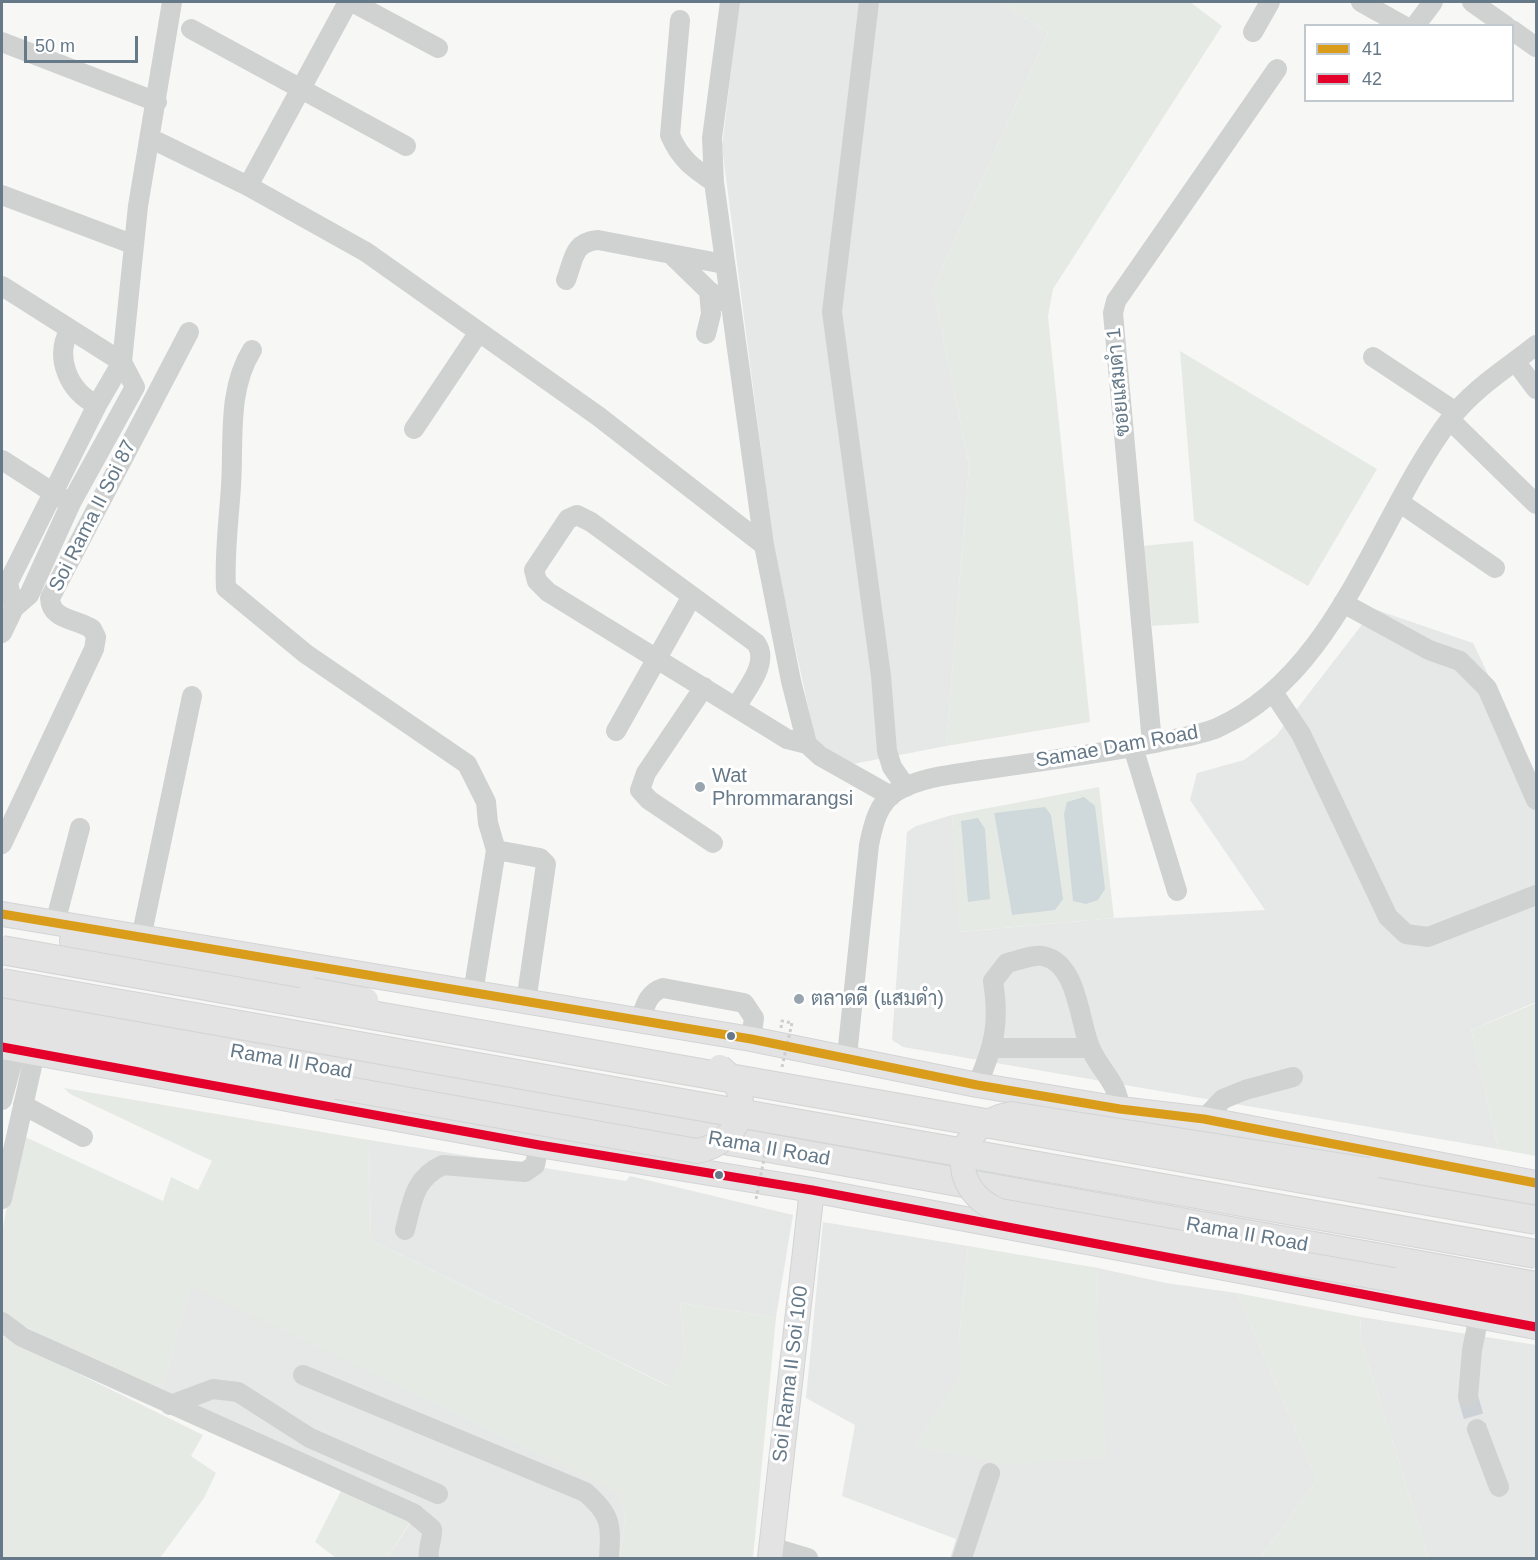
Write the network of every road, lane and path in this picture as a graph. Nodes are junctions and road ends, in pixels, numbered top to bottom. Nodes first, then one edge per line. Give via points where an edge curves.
1 (172, 2) edge
2 (350, 2) edge
3 (730, 2) edge
4 (868, 2) edge
5 (1270, 2) edge
6 (1433, 2) edge
7 (1472, 2) edge
8 (1368, 12) edge
9 (680, 20) dead end
10 (1399, 24) edge
11 (1416, 24) edge
12 (1503, 24) edge
13 (191, 29) dead end
14 (1514, 31) edge
15 (1253, 32) dead end
16 (2, 42) edge
17 (1536, 47) edge
18 (438, 48) dead end
19 (1277, 69) dead end
20 (300, 88) junction
21 (157, 102) junction
22 (158, 142) dead end
23 (405, 146) dead end
24 (714, 182) junction
25 (248, 186) junction
26 (2, 195) edge
27 (132, 244) junction
28 (674, 255) junction
29 (724, 264) junction
30 (566, 280) dead end
31 (2, 286) edge
32 (709, 291) junction
33 (729, 304) junction
34 (69, 328) junction
35 (189, 332) dead end
36 (478, 332) junction
37 (706, 334) dead end
38 (1536, 345) edge
39 (252, 350) dead end
40 (1373, 357) dead end
41 (122, 362) junction
42 (1515, 362) junction
43 (1536, 389) edge
44 (97, 405) junction
45 (1453, 416) junction
46 (414, 429) dead end
47 (2, 460) edge
48 (63, 499) junction
49 (1399, 502) junction
50 (1536, 504) edge
51 (764, 545) junction
52 (10, 561) edge
53 (1495, 568) dead end
54 (39, 572) junction
55 (692, 596) junction
56 (1343, 603) junction
57 (14, 608) junction
58 (2, 633) edge
59 (657, 659) junction
60 (704, 687) junction
61 (1272, 692) junction
62 (192, 696) dead end
63 (736, 707) junction
64 (616, 731) dead end
65 (807, 744) junction
66 (1142, 745) junction
67 (899, 792) junction
68 (1536, 800) edge
69 (80, 828) dead end
70 (713, 843) dead end
71 (2, 844) edge
72 (496, 850) junction
73 (1177, 891) dead end
74 (1536, 895) edge
75 (2, 916) edge
76 (55, 923) junction
77 (141, 938) junction
78 (2, 950) edge
79 (2, 956) edge
80 (2, 983) edge
81 (472, 993) junction
82 (526, 1002) junction
83 (2, 1010) edge
84 (640, 1021) junction
85 (752, 1039) junction
86 (13, 1046) edge
87 (993, 1048) junction
88 (1090, 1048) junction
89 (847, 1056) junction
90 (1293, 1077) dead end
91 (977, 1085) junction
92 (2, 1100) edge
93 (23, 1105) junction
94 (1119, 1109) junction
95 (1204, 1119) junction
96 (83, 1137) dead end
97 (539, 1145) junction
98 (1536, 1183) edge
99 (812, 1190) junction
100 (2, 1199) edge
101 (1536, 1201) edge
102 (1536, 1220) edge
103 (1536, 1226) edge
104 (405, 1230) dead end
105 (1536, 1254) edge
106 (1536, 1286) edge
107 (1536, 1306) edge
108 (1479, 1316) junction
109 (2, 1323) edge
110 (1536, 1327) edge
111 (303, 1375) dead end
112 (1468, 1397) tunnel mouth
113 (170, 1405) junction
114 (1477, 1429) tunnel mouth
115 (990, 1473) dead end
116 (1499, 1487) dead end
117 (438, 1494) dead end
118 (770, 1553) edge
119 (429, 1558) edge
120 (609, 1558) edge
121 (808, 1558) edge
122 (962, 1558) edge

1 - 21 street
2 - 18 street
2 - 20 street
3 - 24 street via 712,138
4 - 67 street via 832,312 881,676 887,751
5 - 15 street
6 - 11 street
7 - 12 street
8 - 10 street
9 - 24 street via 670,135 677,152 691,168
13 - 20 street
14 - 17 street
16 - 21 street
19 - 66 street, ซอยแสมดำ 1 via 1116,301 1113,314
20 - 23 street
20 - 25 street
21 - 27 street
22 - 25 street
24 - 29 street
25 - 36 street via 366,252
26 - 27 street
27 - 41 street
28 - 29 street
28 - 30 street via 586,241 579,246
28 - 32 street
29 - 33 street
31 - 34 street
32 - 33 street
32 - 37 street via 711,314
33 - 51 street
34 - 41 street
34 - 44 street via 62,349 69,380 79,394
35 - 71 street, Soi Rama II Soi 87 via 50,598 55,614 92,629 96,637 94,649
36 - 46 street
36 - 51 street via 598,416
38 - 42 street, Samae Dam Road
39 - 72 street via 244,364 232,414 234,451 226,588 306,654 467,764 486,802
40 - 45 street
41 - 44 street
41 - 48 street via 135,387
42 - 43 street
42 - 45 street, Samae Dam Road via 1467,399
44 - 48 street
45 - 49 street, Samae Dam Road
45 - 50 street
47 - 48 street
48 - 52 street
48 - 54 street
49 - 53 street
49 - 56 street, Samae Dam Road
51 - 65 street
52 - 54 street
52 - 57 street via 8,583
54 - 57 street via 29,595
55 - 59 street
55 - 59 street via 577,515 568,519 534,570 537,581 548,591
55 - 63 street via 762,651 762,662
56 - 61 street, Samae Dam Road via 1313,649
56 - 68 street via 1429,650 1460,661 1487,688
57 - 58 street
59 - 60 street
59 - 64 street
60 - 63 street
60 - 70 street via 646,774 640,790
61 - 66 street, Samae Dam Road via 1216,728
61 - 74 street via 1301,734 1388,917 1406,934 1428,937
62 - 77 street
63 - 65 street via 787,739
65 - 67 street via 820,756
66 - 67 street, Samae Dam Road via 953,774
66 - 73 street, ซอยแสมดำ 1
67 - 89 street via 883,804 869,845
69 - 76 street
72 - 81 street
72 - 82 street via 540,858 546,864
75 - 76 main road
75 - 86 main road, bridge via 81,944 704,1060 728,1073 736,1085 741,1109 734,1130 724,1141 697,1151 52,1035
76 - 77 main road
77 - 81 main road
78 - 102 highway, bridge
79 - 103 highway
80 - 105 highway, bridge
81 - 82 main road
82 - 84 main road
83 - 106 highway, Rama II Road
84 - 85 main road
84 - 85 street via 649,998 663,988 744,1003 754,1018
85 - 89 main road
86 - 92 street
86 - 93 street
86 - 97 main road, Rama II Road
87 - 88 street
87 - 88 street via 997,1004 993,981 1007,963 1042,956 1056,962 1068,979 1079,1003
87 - 91 street
88 - 94 street via 1118,1091
89 - 91 main road
90 - 95 street via 1223,1099
91 - 94 main road
93 - 96 street
93 - 100 street
94 - 95 main road
95 - 98 main road
97 - 99 main road, Rama II Road
97 - 104 street via 535,1165 525,1172 443,1165 432,1170 415,1191
99 - 108 main road, Rama II Road
99 - 118 main road, Soi Rama II Soi 100
101 - 107 main road, bridge via 1369,1170 1011,1114 984,1122 965,1147 963,1162 970,1189 979,1200 1000,1212
108 - 110 main road, Rama II Road
108 - 112 street
109 - 113 street via 22,1337
111 - 120 street via 585,1492 610,1521
113 - 117 street via 213,1389 238,1392 310,1438
113 - 119 street via 413,1513 432,1529
114 - 116 street
115 - 122 street
118 - 121 street

